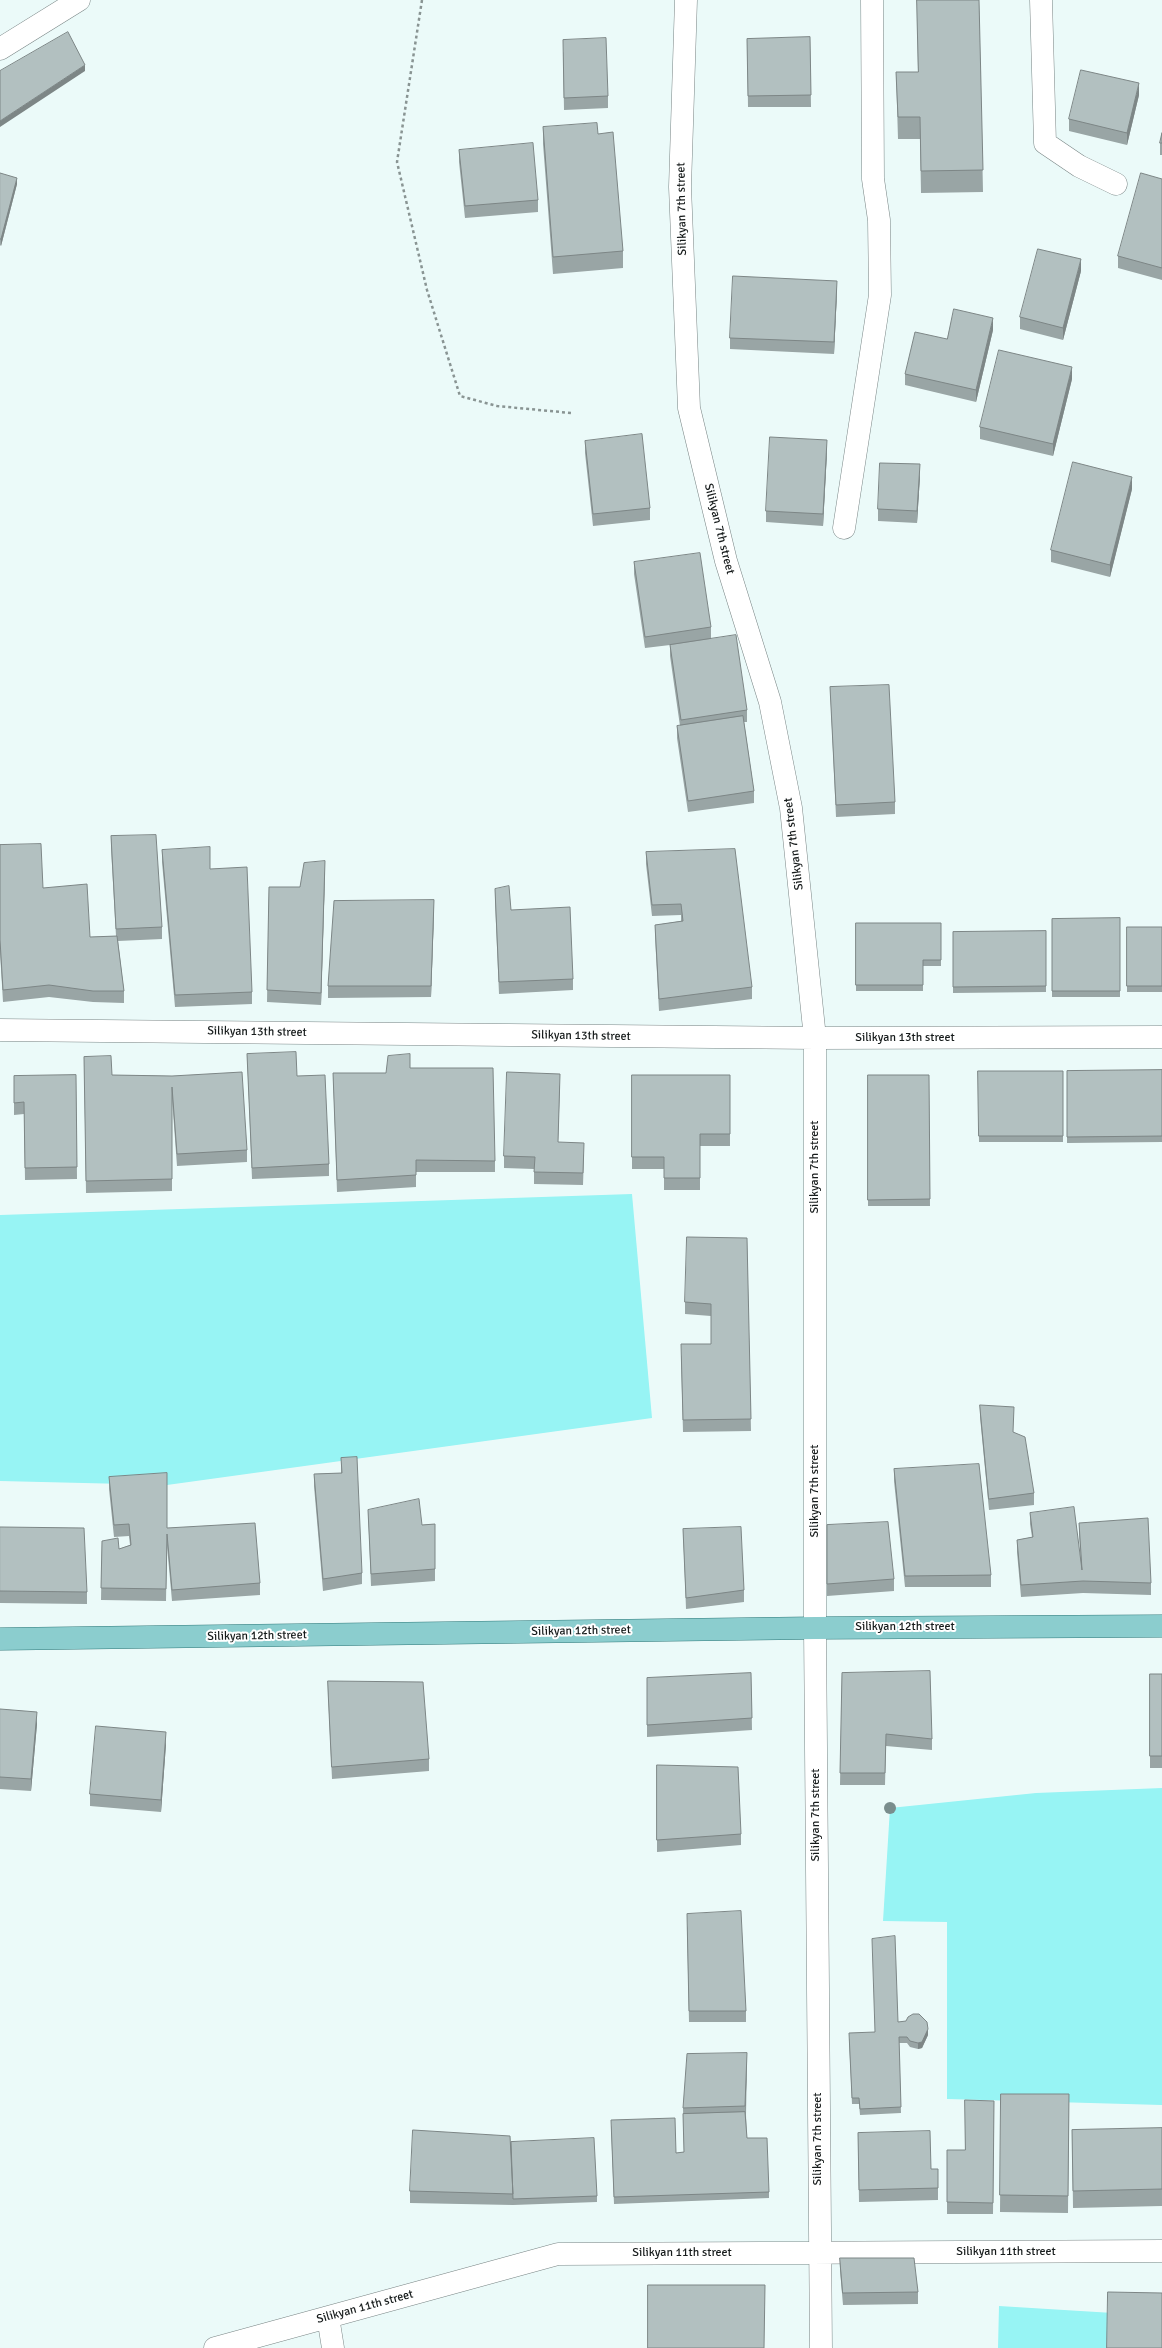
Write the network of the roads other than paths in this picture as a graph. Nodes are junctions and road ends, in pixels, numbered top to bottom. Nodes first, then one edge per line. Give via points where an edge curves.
1 (79, 0) edge
2 (686, 0) edge
3 (872, 0) edge
4 (1041, 0) edge
5 (0, 49) edge
6 (1116, 184) dead end
7 (844, 528) dead end
8 (0, 1030) edge
9 (1162, 1037) edge
10 (815, 1038) junction
11 (1162, 1626) edge
12 (815, 1628) junction
13 (0, 1639) edge
14 (1162, 2251) edge
15 (819, 2252) junction
16 (328, 2317) junction
17 (214, 2348) edge
18 (333, 2348) edge
19 (821, 2348) edge

1 - 5 street
2 - 10 street, Silikyan 7th street via 680,187 689,408 726,561 770,702 791,808
3 - 7 street via 873,179 879,220 880,295
4 - 6 street via 1044,143 1079,166
8 - 10 street, Silikyan 13th street
9 - 10 street, Silikyan 13th street
10 - 12 street, Silikyan 7th street
11 - 12 main road, Silikyan 12th street
12 - 13 main road, Silikyan 12th street
12 - 15 street, Silikyan 7th street
14 - 15 street, Silikyan 11th street
15 - 16 street, Silikyan 11th street via 558,2254
15 - 19 street, Silikyan 7th street
16 - 17 street, Silikyan 11th street
16 - 18 street

